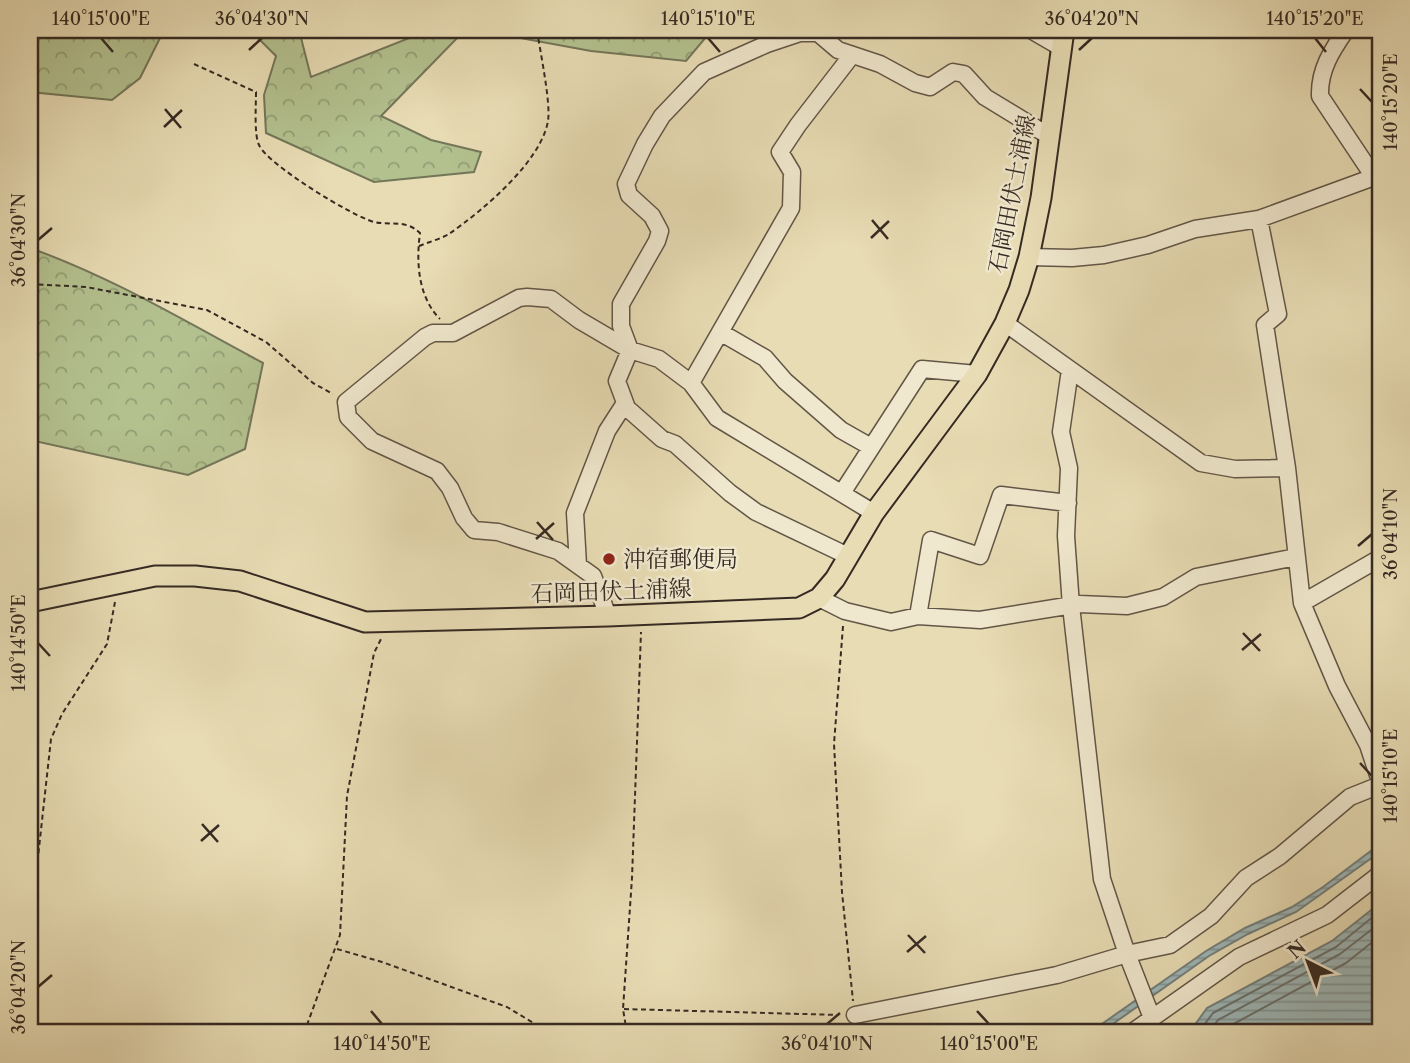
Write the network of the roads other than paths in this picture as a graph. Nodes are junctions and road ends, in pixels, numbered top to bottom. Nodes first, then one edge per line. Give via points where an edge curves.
1 (1031, 30) edge
2 (1346, 30) edge
3 (818, 31) edge
4 (1063, 39) edge
5 (852, 55) junction
6 (1049, 136) junction
7 (1377, 180) edge
8 (1259, 219) junction
9 (1029, 257) junction
10 (1005, 323) junction
11 (720, 332) junction
12 (630, 350) junction
13 (1070, 370) junction
14 (977, 373) junction
15 (691, 383) junction
16 (625, 403) junction
17 (871, 447) junction
18 (1287, 468) junction
19 (842, 493) junction
20 (1068, 503) junction
21 (874, 513) junction
22 (848, 556) junction
23 (1296, 557) junction
24 (1379, 560) edge
25 (578, 565) junction
26 (819, 598) junction
27 (30, 602) edge
28 (1302, 603) junction
29 (1071, 606) junction
30 (918, 616) junction
31 (608, 617) junction
32 (1380, 783) edge
33 (1380, 874) edge
34 (1127, 954) junction
35 (1147, 1005) junction
36 (855, 1015) road end
37 (1131, 1033) edge

1 - 4 street
2 - 7 street via 1328,56 1319,83 1320,96
3 - 5 street via 838,50
3 - 12 street via 767,44 704,72 662,116 645,144 625,184 660,231 621,304 621,326
4 - 6 main road, 石岡田伏土浦線
5 - 6 street via 930,88 953,72 964,74 985,97
5 - 11 street via 780,152 792,172 791,208
6 - 9 main road, 石岡田伏土浦線
7 - 8 street
8 - 9 street via 1195,229 1104,255
8 - 18 street via 1278,314 1265,325
9 - 10 main road, 石岡田伏土浦線
10 - 13 street
10 - 14 main road, 石岡田伏土浦線
11 - 15 street
11 - 17 street via 765,358 841,430
12 - 15 street via 659,359
12 - 16 street via 617,382
12 - 25 street via 551,299 519,298 453,333 425,337 346,402 348,417 372,441 437,471 474,530 498,532 558,551
13 - 18 street via 1201,463 1235,469
13 - 20 street via 1061,432 1069,468
14 - 17 street via 922,369
14 - 21 main road, 石岡田伏土浦線
15 - 19 street via 717,418
16 - 22 street via 662,439 675,444 756,512
16 - 25 street via 607,431 575,513
17 - 19 street
18 - 23 street
19 - 21 street
20 - 29 street
20 - 30 street via 1001,495 979,556 931,540
21 - 22 main road, 石岡田伏土浦線
22 - 26 main road, 石岡田伏土浦線
23 - 28 street
23 - 29 street via 1196,577 1163,597 1127,606
24 - 28 street
25 - 31 street via 593,576
26 - 30 street via 845,611 891,622
26 - 31 main road, 石岡田伏土浦線 via 799,608
27 - 31 main road, 石岡田伏土浦線 via 155,576 195,576 240,581 365,622
28 - 32 street via 1368,745
29 - 30 street via 980,620
29 - 34 street via 1102,879
32 - 34 street via 1350,797 1280,856 1246,878 1211,916 1170,945
33 - 35 street via 1327,915
34 - 35 street
34 - 36 street via 1057,975
35 - 37 street

